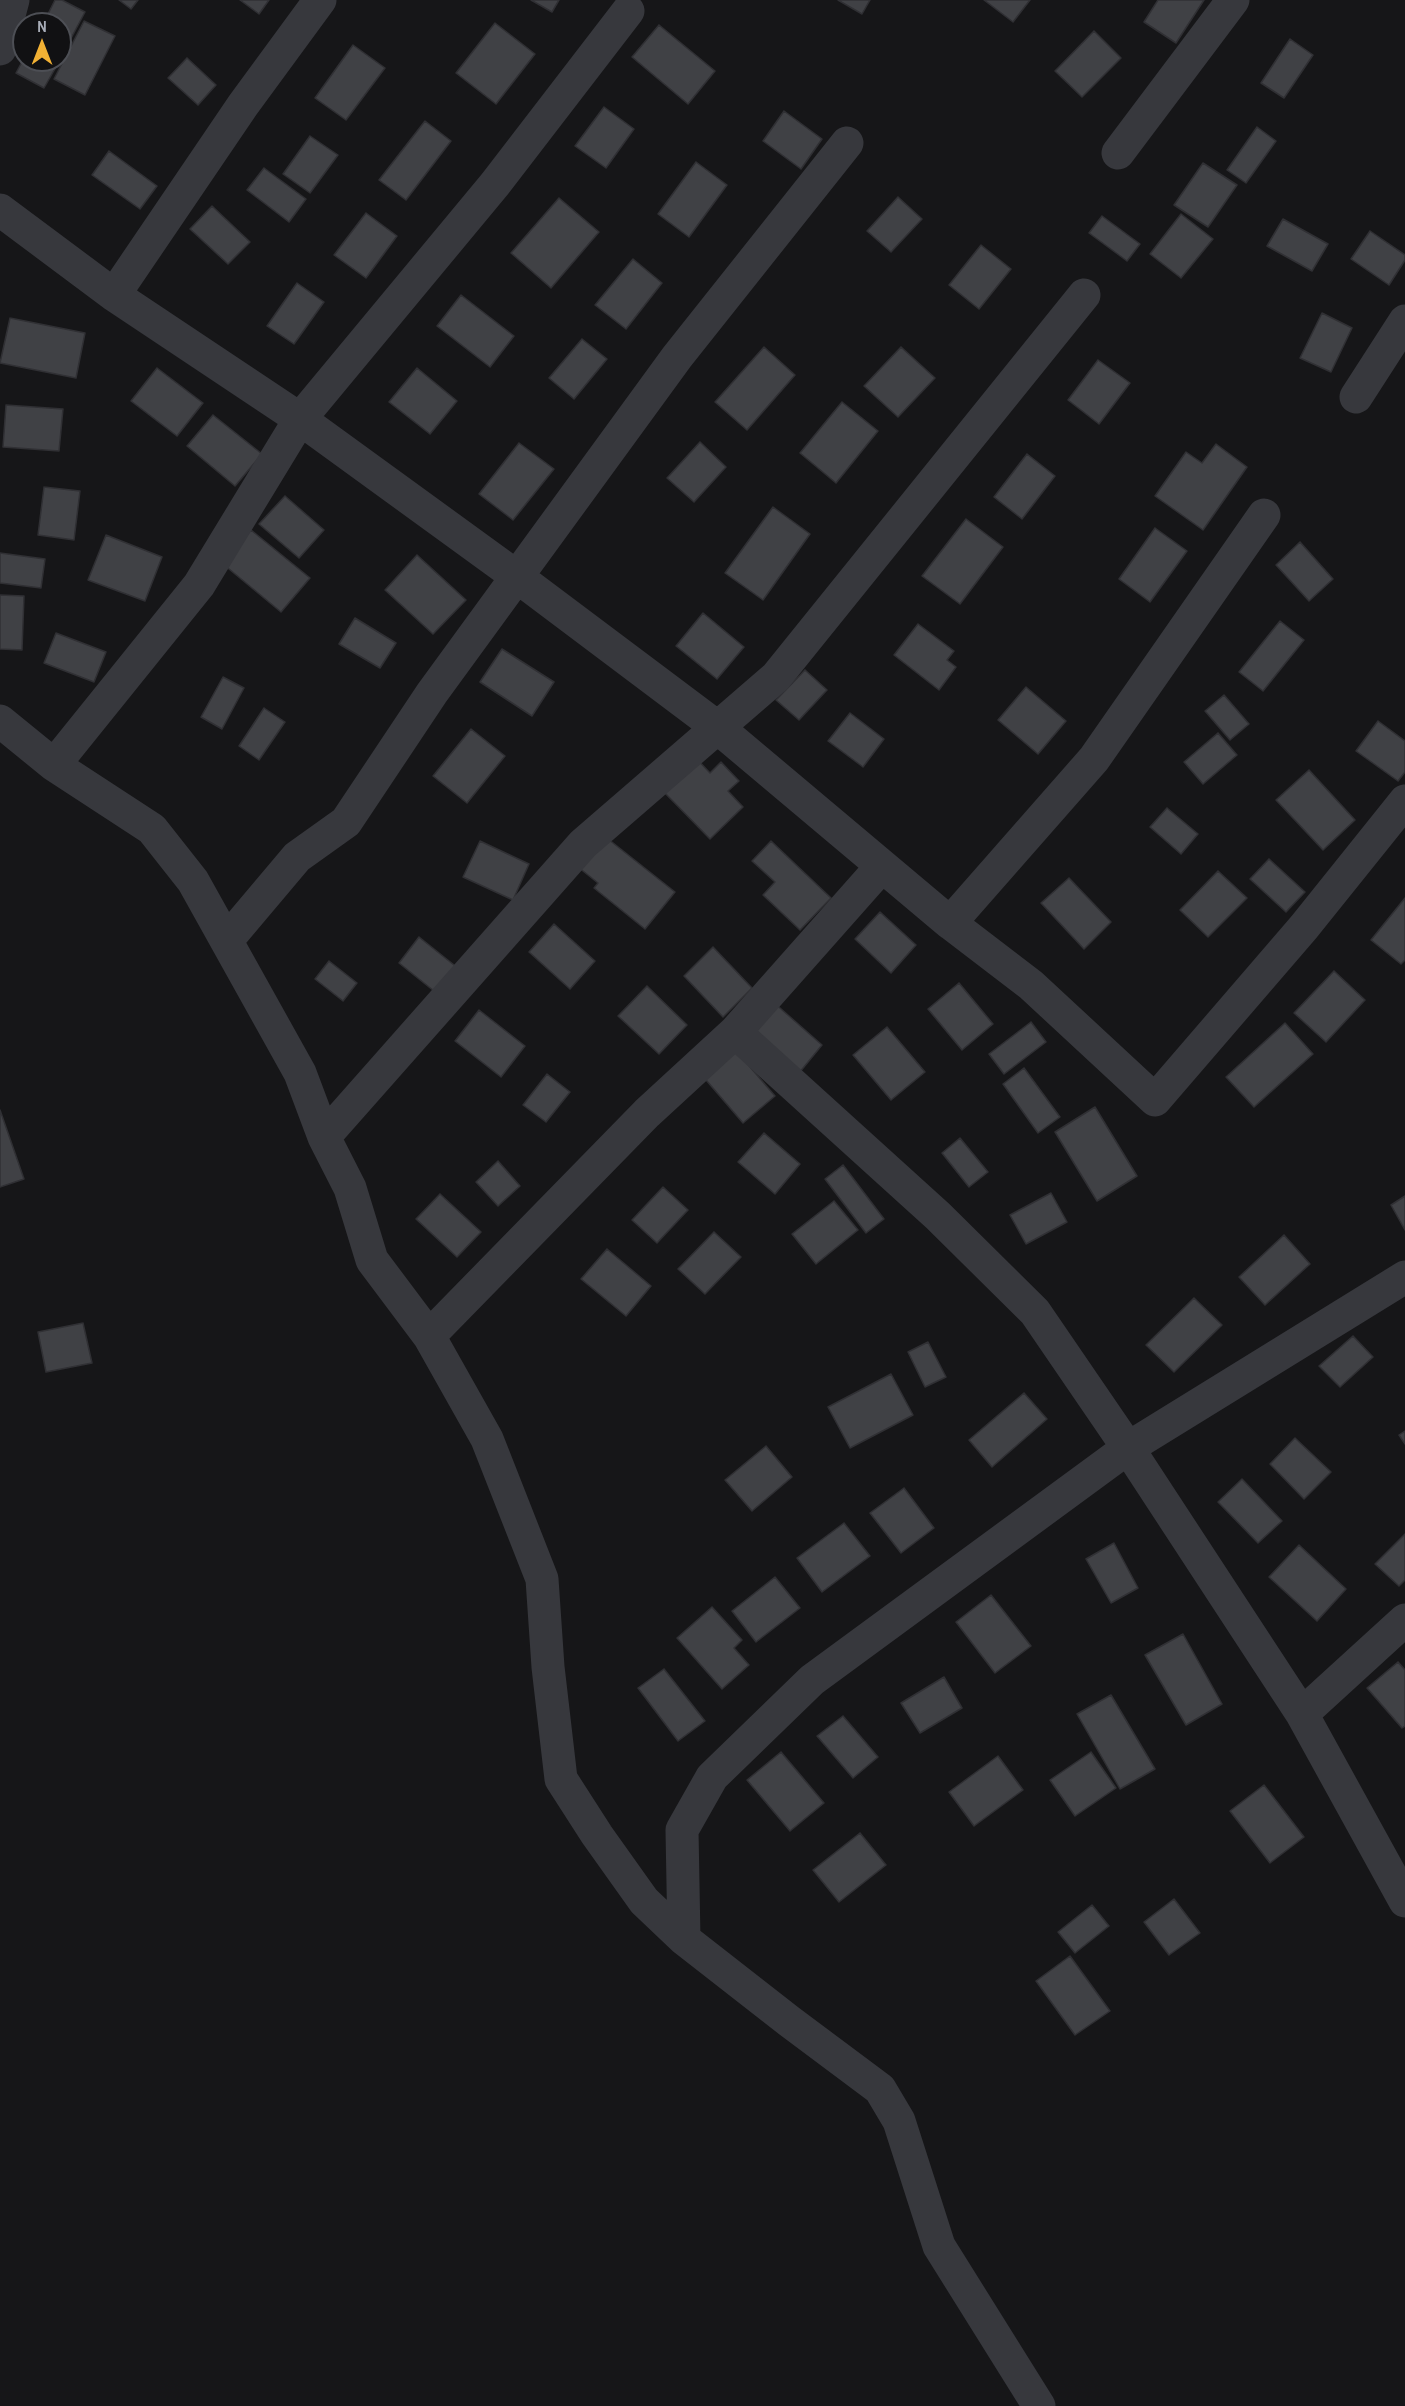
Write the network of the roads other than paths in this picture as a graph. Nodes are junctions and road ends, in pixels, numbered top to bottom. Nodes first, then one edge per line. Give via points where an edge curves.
1 (13, 0) edge
2 (320, 0) edge
3 (1233, 0) edge
4 (628, 11) dead end
5 (0, 49) edge
6 (847, 142) dead end
7 (1118, 153) dead end
8 (0, 210) edge
9 (114, 295) junction
10 (1084, 295) dead end
11 (1405, 321) edge
12 (1356, 397) dead end
13 (300, 419) junction
14 (1264, 515) dead end
15 (516, 576) junction
16 (0, 721) edge
17 (717, 727) junction
18 (54, 765) junction
19 (1405, 801) edge
20 (882, 866) junction
21 (950, 923) junction
22 (227, 940) junction
23 (735, 1032) junction
24 (324, 1137) junction
25 (1405, 1277) edge
26 (429, 1336) junction
27 (1128, 1448) junction
28 (1405, 1620) edge
29 (1302, 1714) junction
30 (1405, 1901) edge
31 (684, 1939) junction
32 (1039, 2406) edge

1 - 5 street
2 - 9 street via 243,105
3 - 7 street
4 - 13 street via 495,184
6 - 15 street via 677,357
8 - 9 street
9 - 13 street
10 - 17 street via 776,677
11 - 12 street
13 - 15 street
13 - 18 street via 199,585
14 - 21 street via 1094,759
15 - 17 street
15 - 22 street via 346,822 297,857
16 - 18 street
17 - 20 street
17 - 24 street via 583,844
18 - 22 street via 152,828 192,881
19 - 21 street via 1304,927 1155,1100 1030,985
20 - 21 street
20 - 23 street
22 - 24 street via 300,1073
23 - 26 street via 646,1113
23 - 27 street via 938,1216 1035,1312
24 - 26 street via 350,1188 372,1260
25 - 27 street
26 - 31 street via 487,1439 543,1579 561,1779 644,1901
27 - 29 street
27 - 31 street via 812,1680 712,1777 682,1830
28 - 29 street
29 - 30 street
31 - 32 street via 880,2089 899,2121 939,2246

